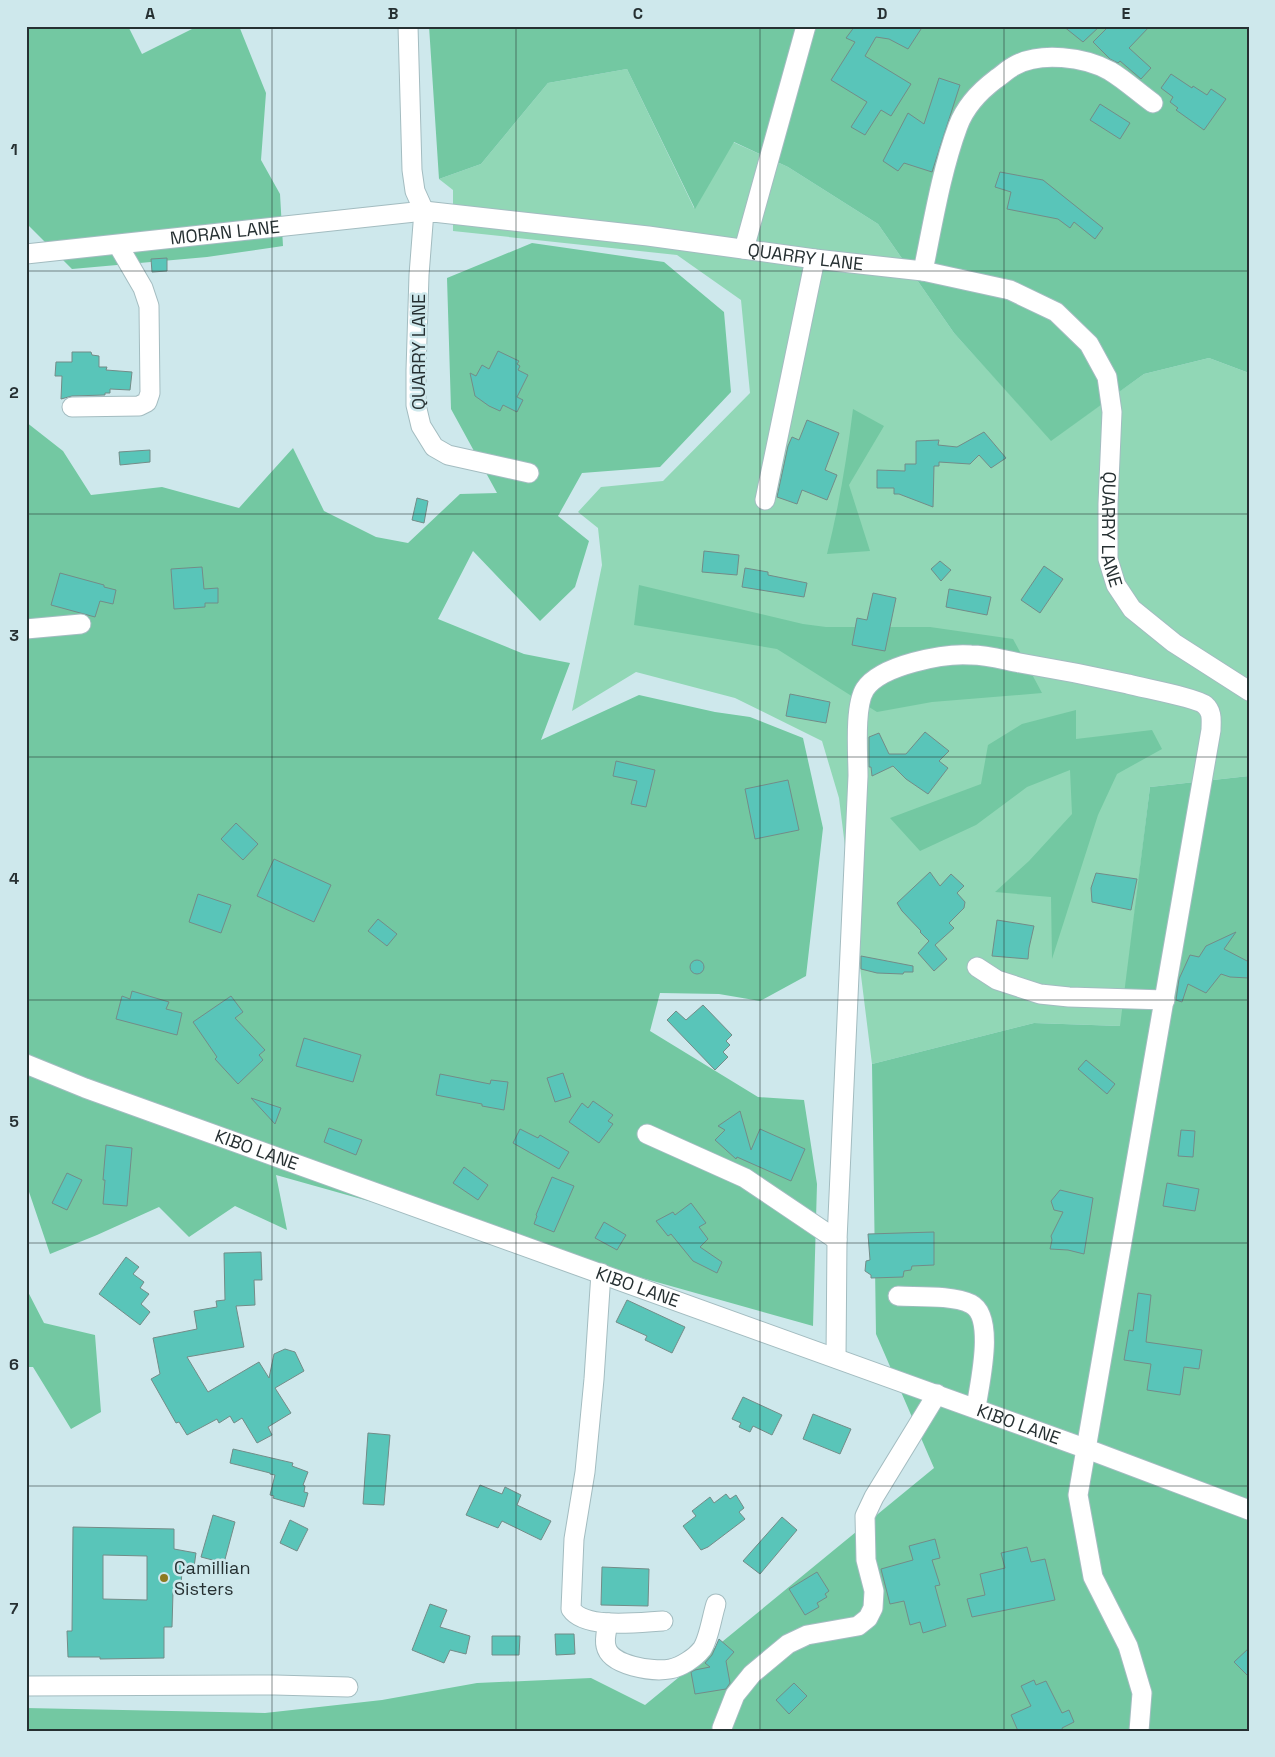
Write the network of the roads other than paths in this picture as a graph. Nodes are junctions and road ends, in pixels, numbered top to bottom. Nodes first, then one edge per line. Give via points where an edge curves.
1 (408, 26) edge
2 (806, 26) edge
3 (1152, 103) dead end
4 (424, 211) junction
5 (118, 245) junction
6 (744, 250) junction
7 (26, 254) edge
8 (815, 259) junction
9 (922, 271) junction
10 (72, 406) dead end
11 (528, 473) dead end
12 (764, 500) dead end
13 (82, 624) dead end
14 (26, 630) edge
15 (1249, 691) edge
16 (977, 966) dead end
17 (1164, 1000) junction
18 (26, 1064) edge
19 (647, 1134) dead end
20 (837, 1240) junction
21 (601, 1273) junction
22 (898, 1296) dead end
23 (836, 1358) junction
24 (937, 1394) junction
25 (976, 1408) junction
26 (1087, 1449) junction
27 (1249, 1510) edge
28 (716, 1604) dead end
29 (663, 1621) dead end
30 (608, 1623) junction
31 (26, 1686) edge
32 (348, 1687) dead end
33 (722, 1728) dead end
34 (1139, 1731) edge

1 - 4 street via 412,170 415,191
2 - 6 street
3 - 9 street via 1110,71 1085,61 1062,57 1015,65 966,109 958,126 941,184
4 - 5 street, MORAN LANE
4 - 6 street, QUARRY LANE
4 - 11 street, QUARRY LANE via 416,370 416,404 421,426 434,447 448,456
5 - 7 street, MORAN LANE
5 - 10 street via 143,288 148,306 150,394 147,402 139,406
6 - 8 street, QUARRY LANE
8 - 9 street, QUARRY LANE
8 - 12 street
9 - 15 street, QUARRY LANE via 1010,290 1056,312 1088,344 1107,377 1112,412 1108,559 1116,585 1132,609 1174,643
13 - 14 street
16 - 17 street via 997,980 1040,994
17 - 20 street via 1211,730 1212,715 1205,705 1098,677 972,654 940,656 906,664 881,675 865,689 857,736 858,776
17 - 26 street
18 - 21 street, KIBO LANE
19 - 20 street via 745,1178
20 - 23 street
21 - 23 street, KIBO LANE
21 - 30 street via 585,1472 574,1539 571,1609 581,1618
22 - 25 street via 954,1299 980,1310 985,1341
23 - 24 street, KIBO LANE
24 - 25 street, KIBO LANE
24 - 33 street via 865,1516 866,1560 874,1591 873,1608 868,1618 858,1626 807,1636 788,1644 752,1674 735,1695
25 - 26 street, KIBO LANE
26 - 27 street, KIBO LANE
26 - 34 street via 1078,1495 1091,1568 1128,1646 1142,1692
28 - 30 street via 702,1648 680,1666 670,1669 652,1670 612,1658 606,1647
29 - 30 street
31 - 32 street

